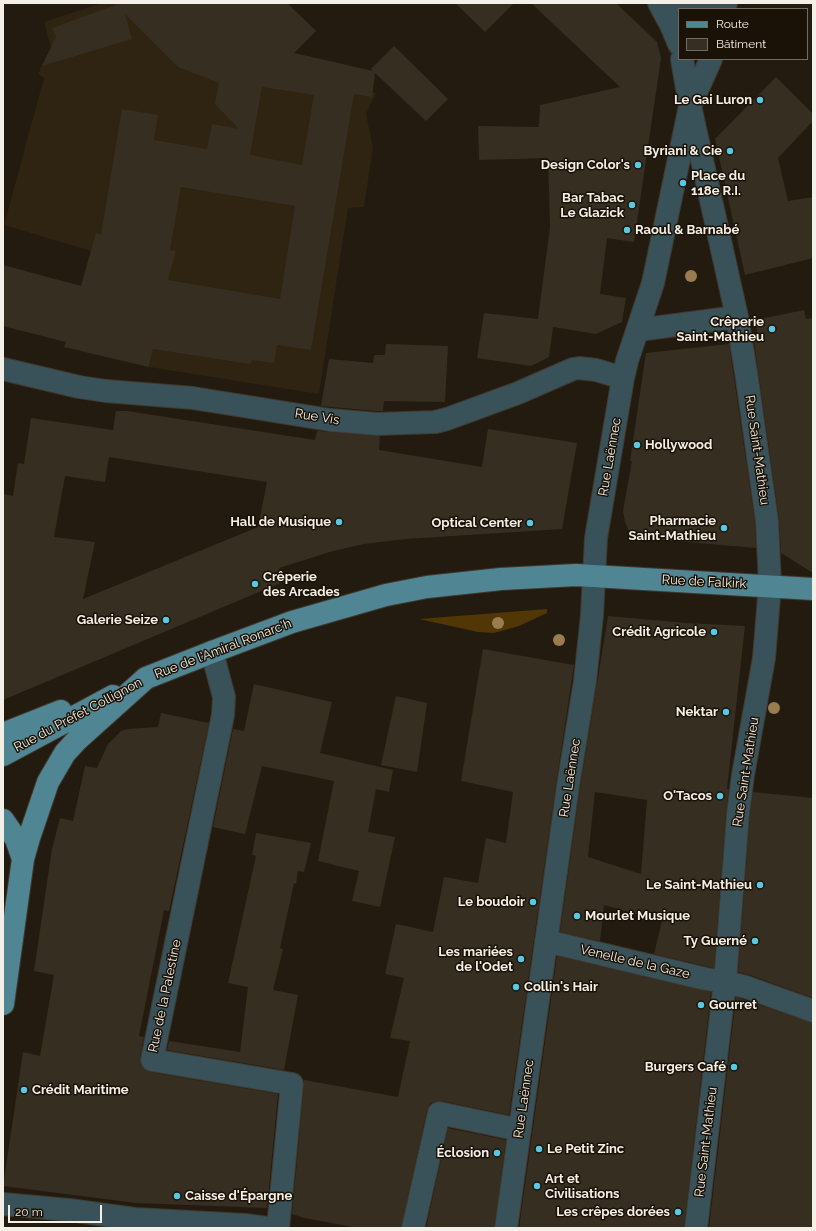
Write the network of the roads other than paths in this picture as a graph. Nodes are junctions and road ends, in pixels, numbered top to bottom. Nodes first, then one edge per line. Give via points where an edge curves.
1 (660, 3) edge
2 (683, 3) edge
3 (726, 3) edge
4 (678, 42) edge
5 (682, 60) edge
6 (711, 60) edge
7 (690, 106) junction
8 (737, 317) junction
9 (638, 330) junction
10 (3, 369) edge
11 (623, 378) junction
12 (594, 575) junction
13 (770, 585) junction
14 (813, 589) edge
15 (212, 652) junction
16 (146, 678) junction
17 (3, 734) edge
18 (3, 755) edge
19 (3, 820) edge
20 (23, 859) junction
21 (546, 941) junction
22 (725, 982) junction
23 (3, 1004) edge
24 (813, 1011) edge
25 (520, 1130) junction
26 (3, 1204) edge
27 (68, 1219) edge
28 (267, 1228) edge
29 (278, 1228) edge
30 (413, 1228) edge
31 (506, 1228) edge
32 (696, 1228) edge

1 - 4 street
2 - 3 street via 701,6
5 - 7 street
6 - 7 street
7 - 8 street
7 - 9 street via 653,283
8 - 9 street
8 - 13 street, Rue Saint-Mathieu via 767,521
9 - 11 street, Rue Laënnec
10 - 11 street, Rue Vis via 106,391 193,398 377,424 435,422 447,419 578,368
11 - 12 street, Rue Laënnec via 596,538
12 - 13 main road, Rue de Falkirk
12 - 15 main road, Rue de l'Amiral Ronarc'h via 501,579 427,587 386,595 292,622
12 - 21 street, Rue Laënnec via 585,681
13 - 14 main road, Rue de Falkirk
13 - 22 street, Rue Saint-Mathieu via 764,658 738,814
15 - 16 main road, Rue de l'Amiral Ronarc'h
15 - 29 street, Rue de la Palestine via 224,696 223,714 152,1060 292,1084
16 - 17 main road, Rue du Préfet Collignon
16 - 18 main road, Rue du Préfet Collignon
16 - 20 main road, Rue de l'Amiral Ronarc'h via 77,740 59,762 44,792
19 - 20 main road via 16,840
20 - 23 main road, Rue de l'Amiral Ronarc'h
21 - 22 street, Venelle de la Gaze
21 - 25 street, Rue Laënnec
22 - 24 street, Venelle de la Gaze
22 - 32 street, Rue Saint-Mathieu
25 - 30 street via 439,1113
25 - 31 street, Rue Laënnec
26 - 27 street
27 - 28 street via 134,1219

